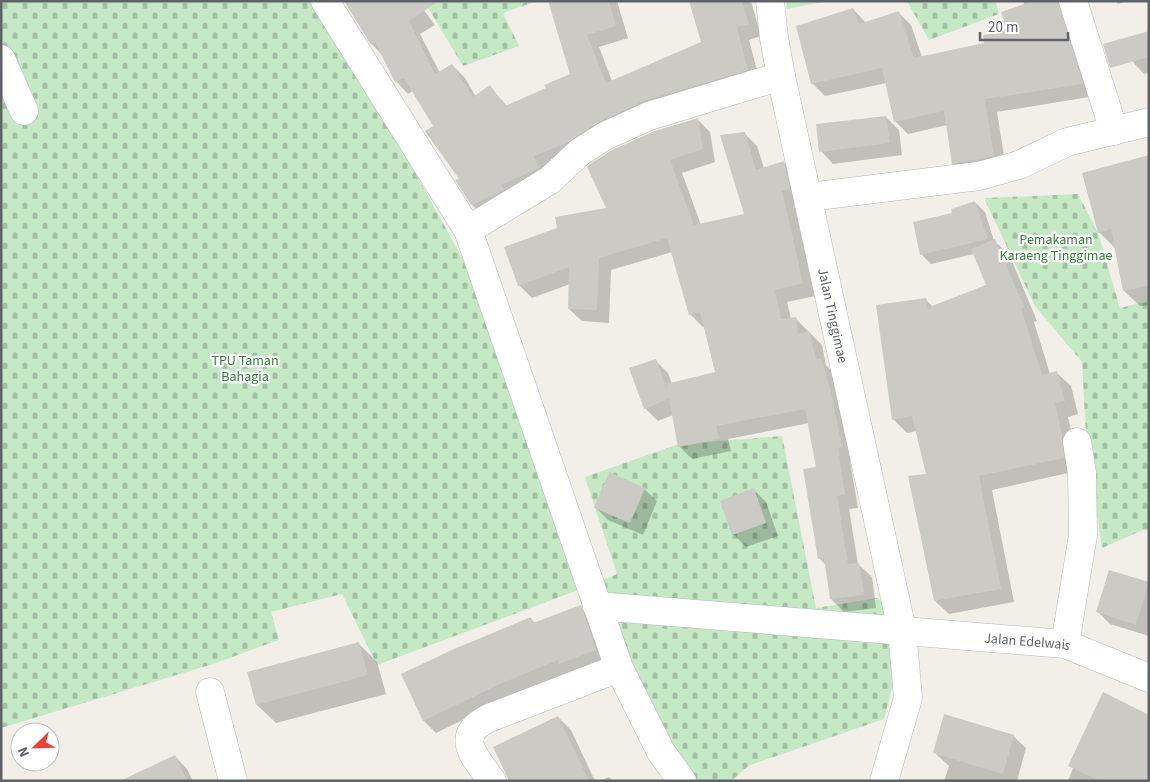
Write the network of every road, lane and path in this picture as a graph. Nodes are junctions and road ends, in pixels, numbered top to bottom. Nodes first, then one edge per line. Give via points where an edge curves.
1 (325, 1) edge
2 (770, 1) edge
3 (1073, 1) edge
4 (1, 59) edge
5 (781, 76) junction
6 (24, 110) dead end
7 (1149, 122) edge
8 (1114, 131) junction
9 (808, 197) junction
10 (468, 230) junction
11 (1077, 442) dead end
12 (597, 606) junction
13 (902, 630) junction
14 (1065, 644) junction
15 (619, 668) junction
16 (1149, 678) edge
17 (210, 692) dead end
18 (233, 781) edge
19 (492, 781) edge
20 (682, 781) edge
21 (884, 781) edge

1 - 10 street
2 - 5 street, Jalan Tinggimae
3 - 8 street
4 - 6 street
5 - 9 street, Jalan Tinggimae
5 - 10 street via 649,116 605,136 580,152 550,180
7 - 8 street
8 - 9 street via 1067,142 1019,165 979,176
9 - 13 street, Jalan Tinggimae
10 - 12 street
11 - 14 street via 1082,473 1083,535
12 - 13 street, Jalan Edelwais
12 - 15 street
13 - 14 street, Jalan Edelwais
13 - 21 street, Jalan Tinggimae via 908,698
14 - 16 street, Jalan Edelwais
15 - 19 street via 489,718 474,728 468,742 470,750
15 - 20 street via 661,752
17 - 18 street

